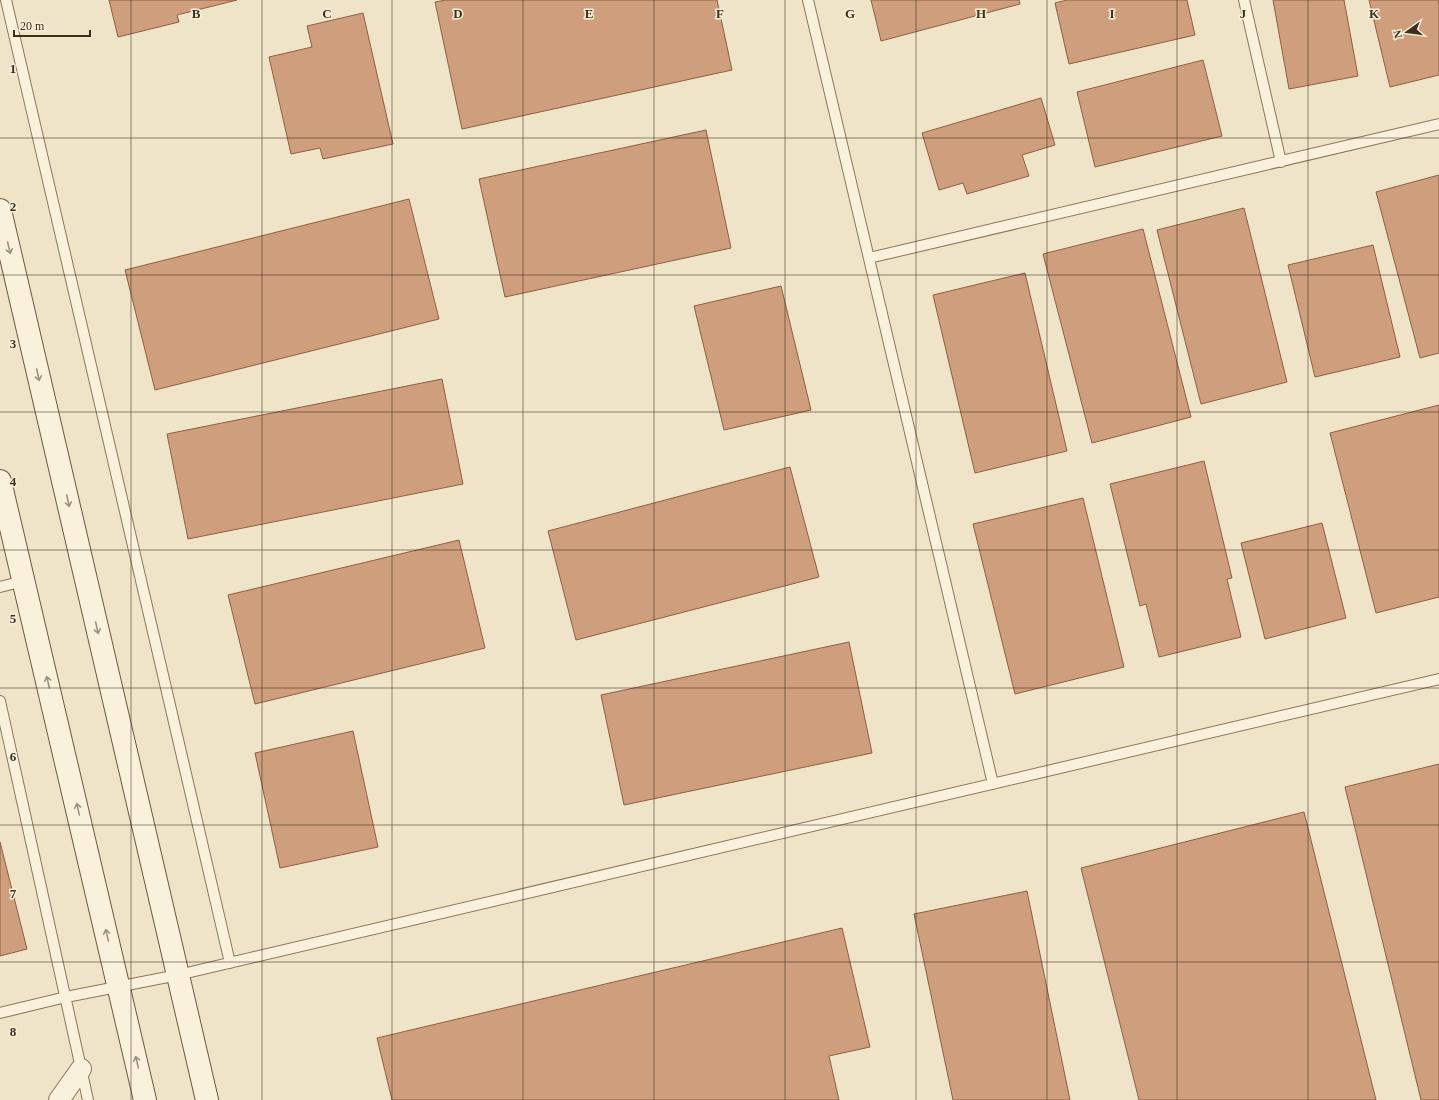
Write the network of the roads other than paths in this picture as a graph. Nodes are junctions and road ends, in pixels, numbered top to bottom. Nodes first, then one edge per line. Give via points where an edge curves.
1 (6, 0) edge
2 (808, 0) edge
3 (1244, 0) edge
4 (1439, 124) edge
5 (1281, 162) junction
6 (0, 210) edge
7 (869, 258) junction
8 (0, 481) edge
9 (24, 581) junction
10 (0, 587) edge
11 (1439, 679) edge
12 (0, 701) edge
13 (993, 784) junction
14 (230, 963) junction
15 (178, 975) junction
16 (120, 987) junction
17 (66, 997) junction
18 (0, 1013) edge
19 (81, 1069) junction
20 (59, 1100) edge
21 (88, 1100) edge
22 (145, 1100) edge
23 (207, 1100) edge

1 - 14 lane
2 - 7 lane
3 - 5 lane
4 - 5 lane
5 - 7 lane
6 -> 15 street
7 - 13 lane
8 - 9 street
9 - 10 lane
16 -> 9 street
11 - 13 lane
12 - 17 lane
13 - 14 lane
14 - 15 lane
15 - 16 lane
15 - 23 street
16 - 17 lane
22 -> 16 street
17 - 18 lane
17 - 19 lane
19 - 20 street
19 - 21 lane

